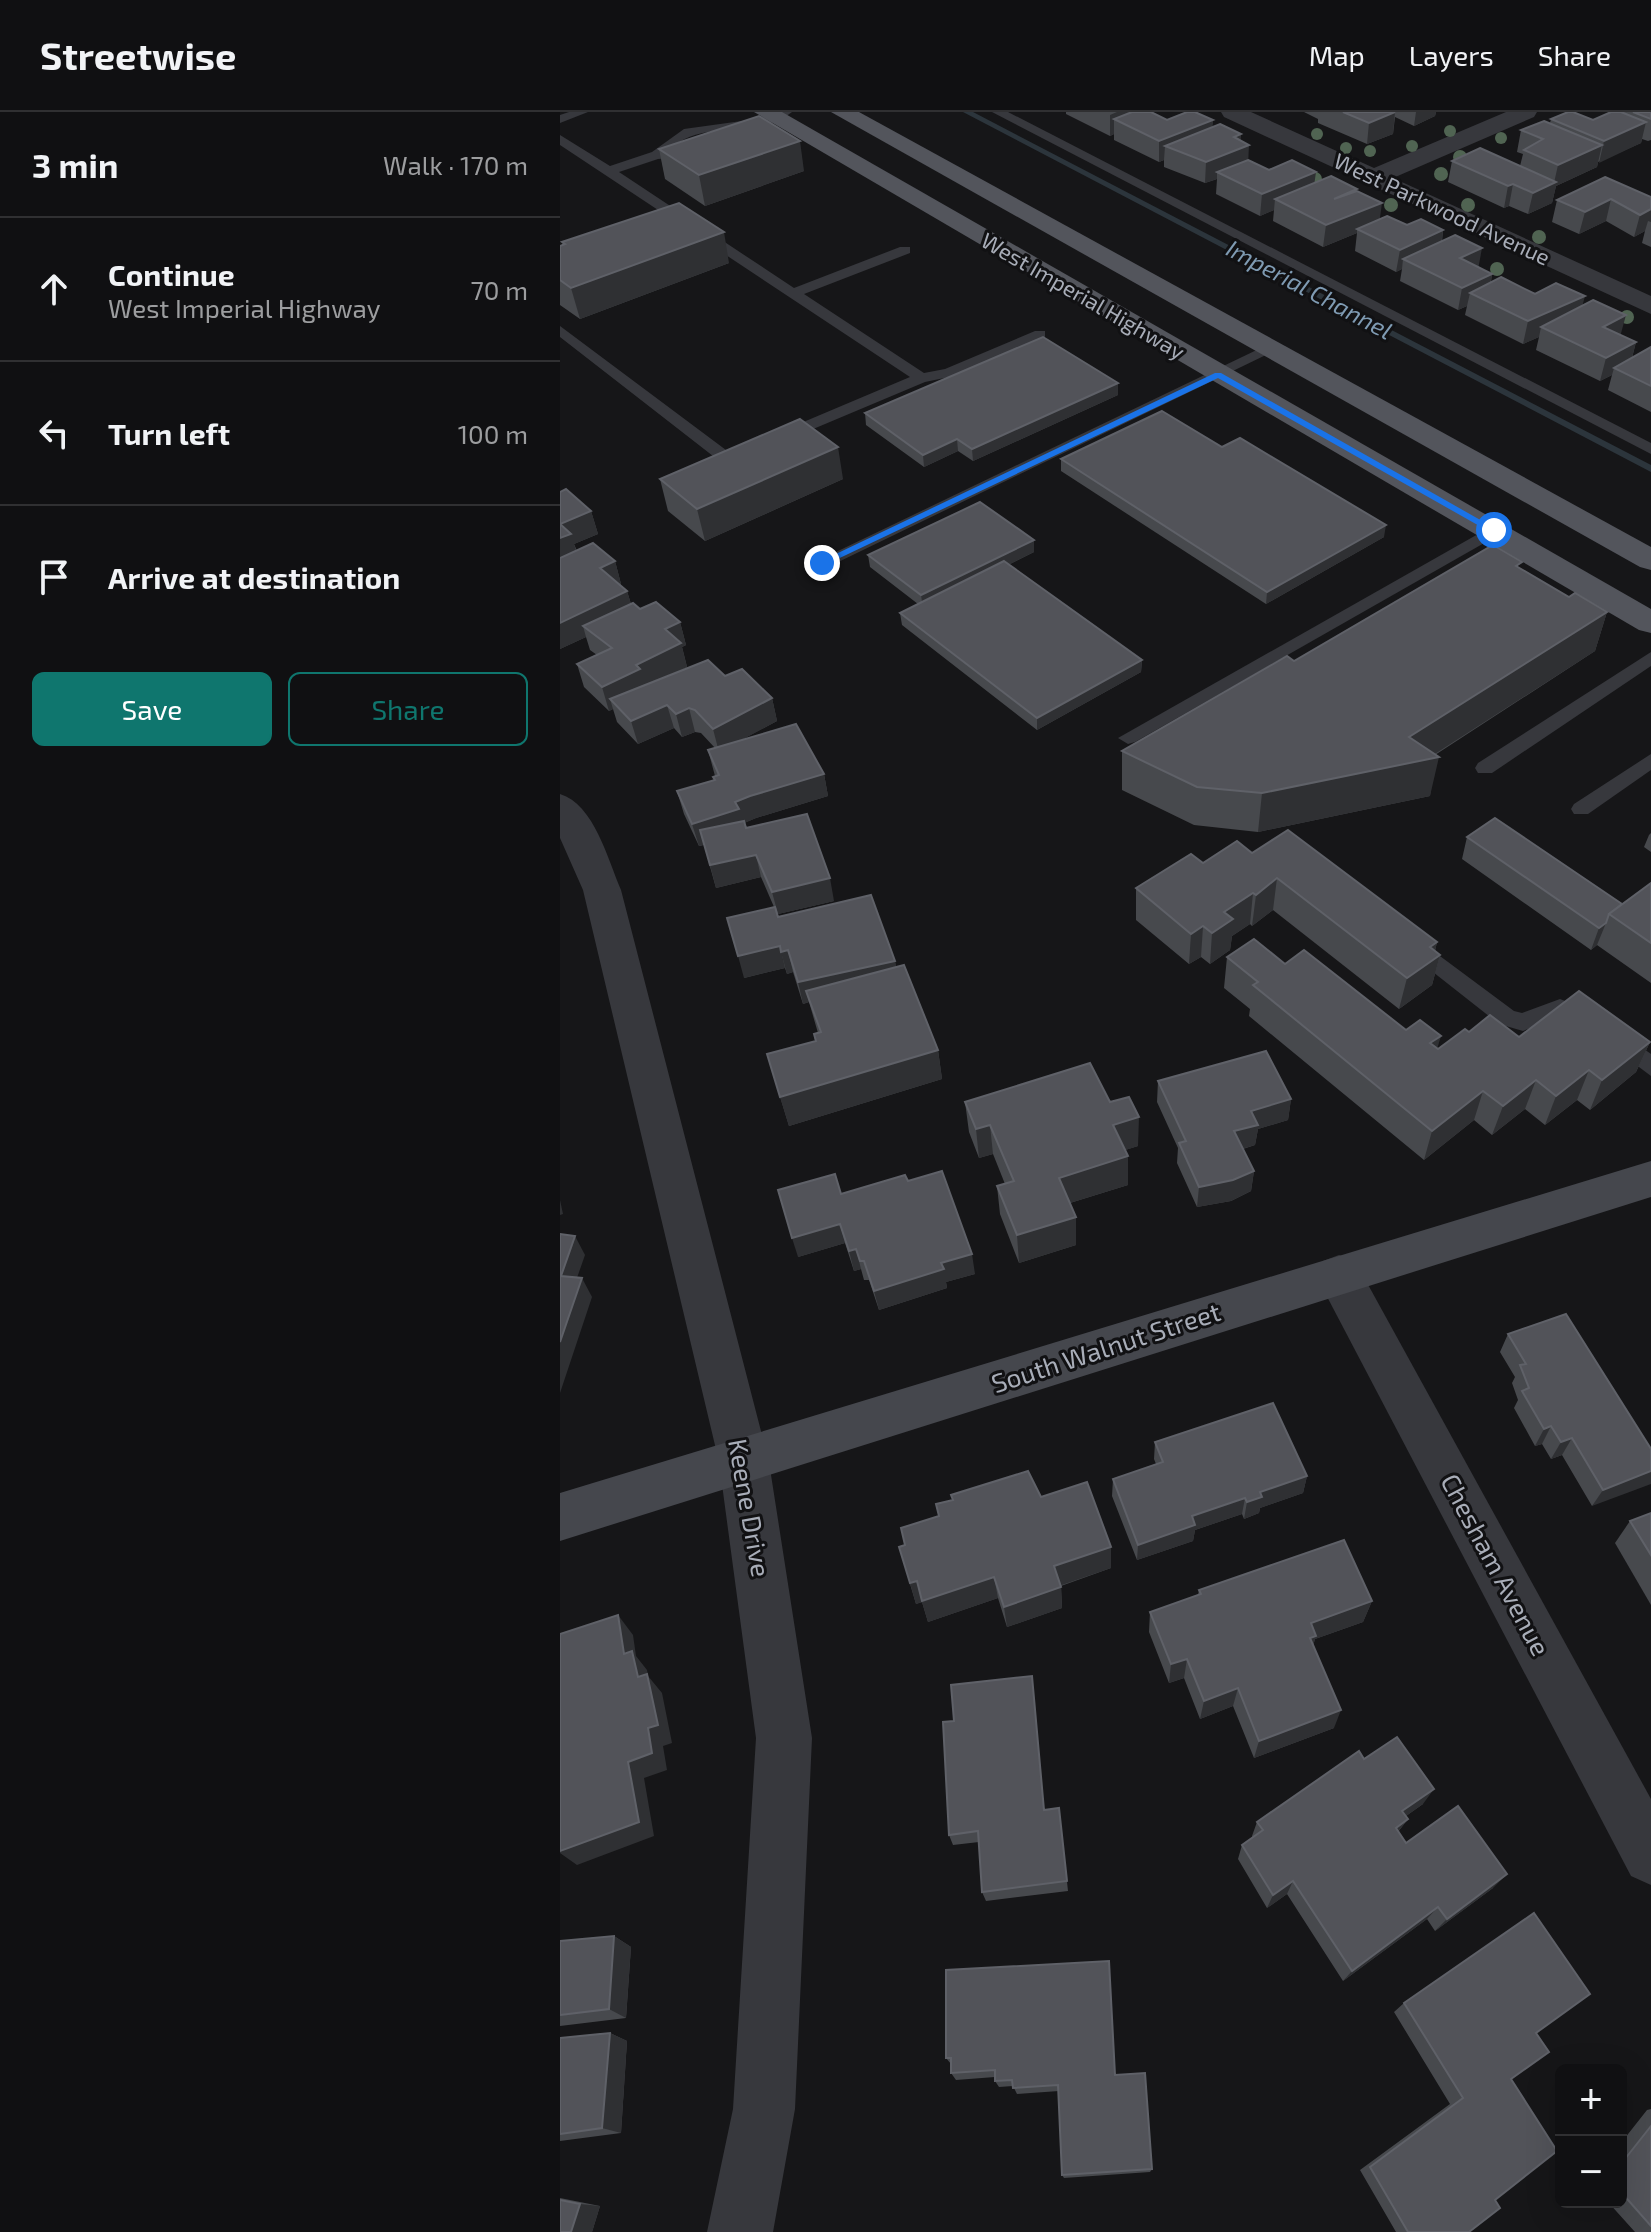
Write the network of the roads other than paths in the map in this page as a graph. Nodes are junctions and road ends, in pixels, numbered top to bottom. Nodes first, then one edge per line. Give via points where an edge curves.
1 (582, 112) edge
2 (842, 112) edge
3 (998, 112) edge
4 (1232, 112) edge
5 (1526, 112) edge
6 (768, 116) edge
7 (560, 119) edge
8 (560, 139) edge
9 (731, 142) edge
10 (709, 150) edge
11 (657, 155) junction
12 (609, 171) junction
13 (1374, 177) junction
14 (905, 250) dead end
15 (793, 293) junction
16 (1651, 306) edge
17 (560, 330) edge
18 (1040, 334) edge
19 (1270, 349) junction
20 (1218, 374) junction
21 (921, 378) junction
22 (1651, 449) edge
23 (1494, 530) junction
24 (1651, 560) edge
25 (822, 563) dead end
26 (1651, 623) edge
27 (1651, 658) edge
28 (1128, 738) dead end
29 (1651, 761) edge
30 (1485, 768) dead end
31 (560, 807) edge
32 (1581, 809) dead end
33 (1395, 931) edge
34 (1651, 1067) edge
35 (1651, 1179) edge
36 (1339, 1275) junction
37 (744, 1462) junction
38 (560, 1517) edge
39 (1651, 1856) edge
40 (740, 2232) edge

1 - 7 lane
2 - 19 main road, West Imperial Highway
3 - 22 lane
4 - 13 street, West Parkwood Avenue
5 - 13 street
6 - 9 lane
6 - 11 lane via 671,137
6 - 20 main road, West Imperial Highway
8 - 12 lane
10 - 11 lane
11 - 12 lane
12 - 15 lane via 676,222
13 - 16 street, West Parkwood Avenue
14 - 15 lane
15 - 21 lane
17 - 21 lane via 728,460
18 - 21 lane via 949,373
19 - 20 lane
19 - 24 main road, West Imperial Highway
20 - 23 main road, West Imperial Highway
20 - 25 lane
23 - 26 main road, West Imperial Highway
23 - 28 lane
27 - 30 lane
29 - 32 lane
31 - 37 street, Keene Drive via 602,890
33 - 34 lane via 1507,1018 1523,1022 1560,1007 1607,1030
35 - 36 street, South Walnut Street
36 - 37 street, South Walnut Street
36 - 39 street, Chesham Avenue
37 - 38 street, South Walnut Street
37 - 40 street, Keene Drive via 784,1738 764,2109

